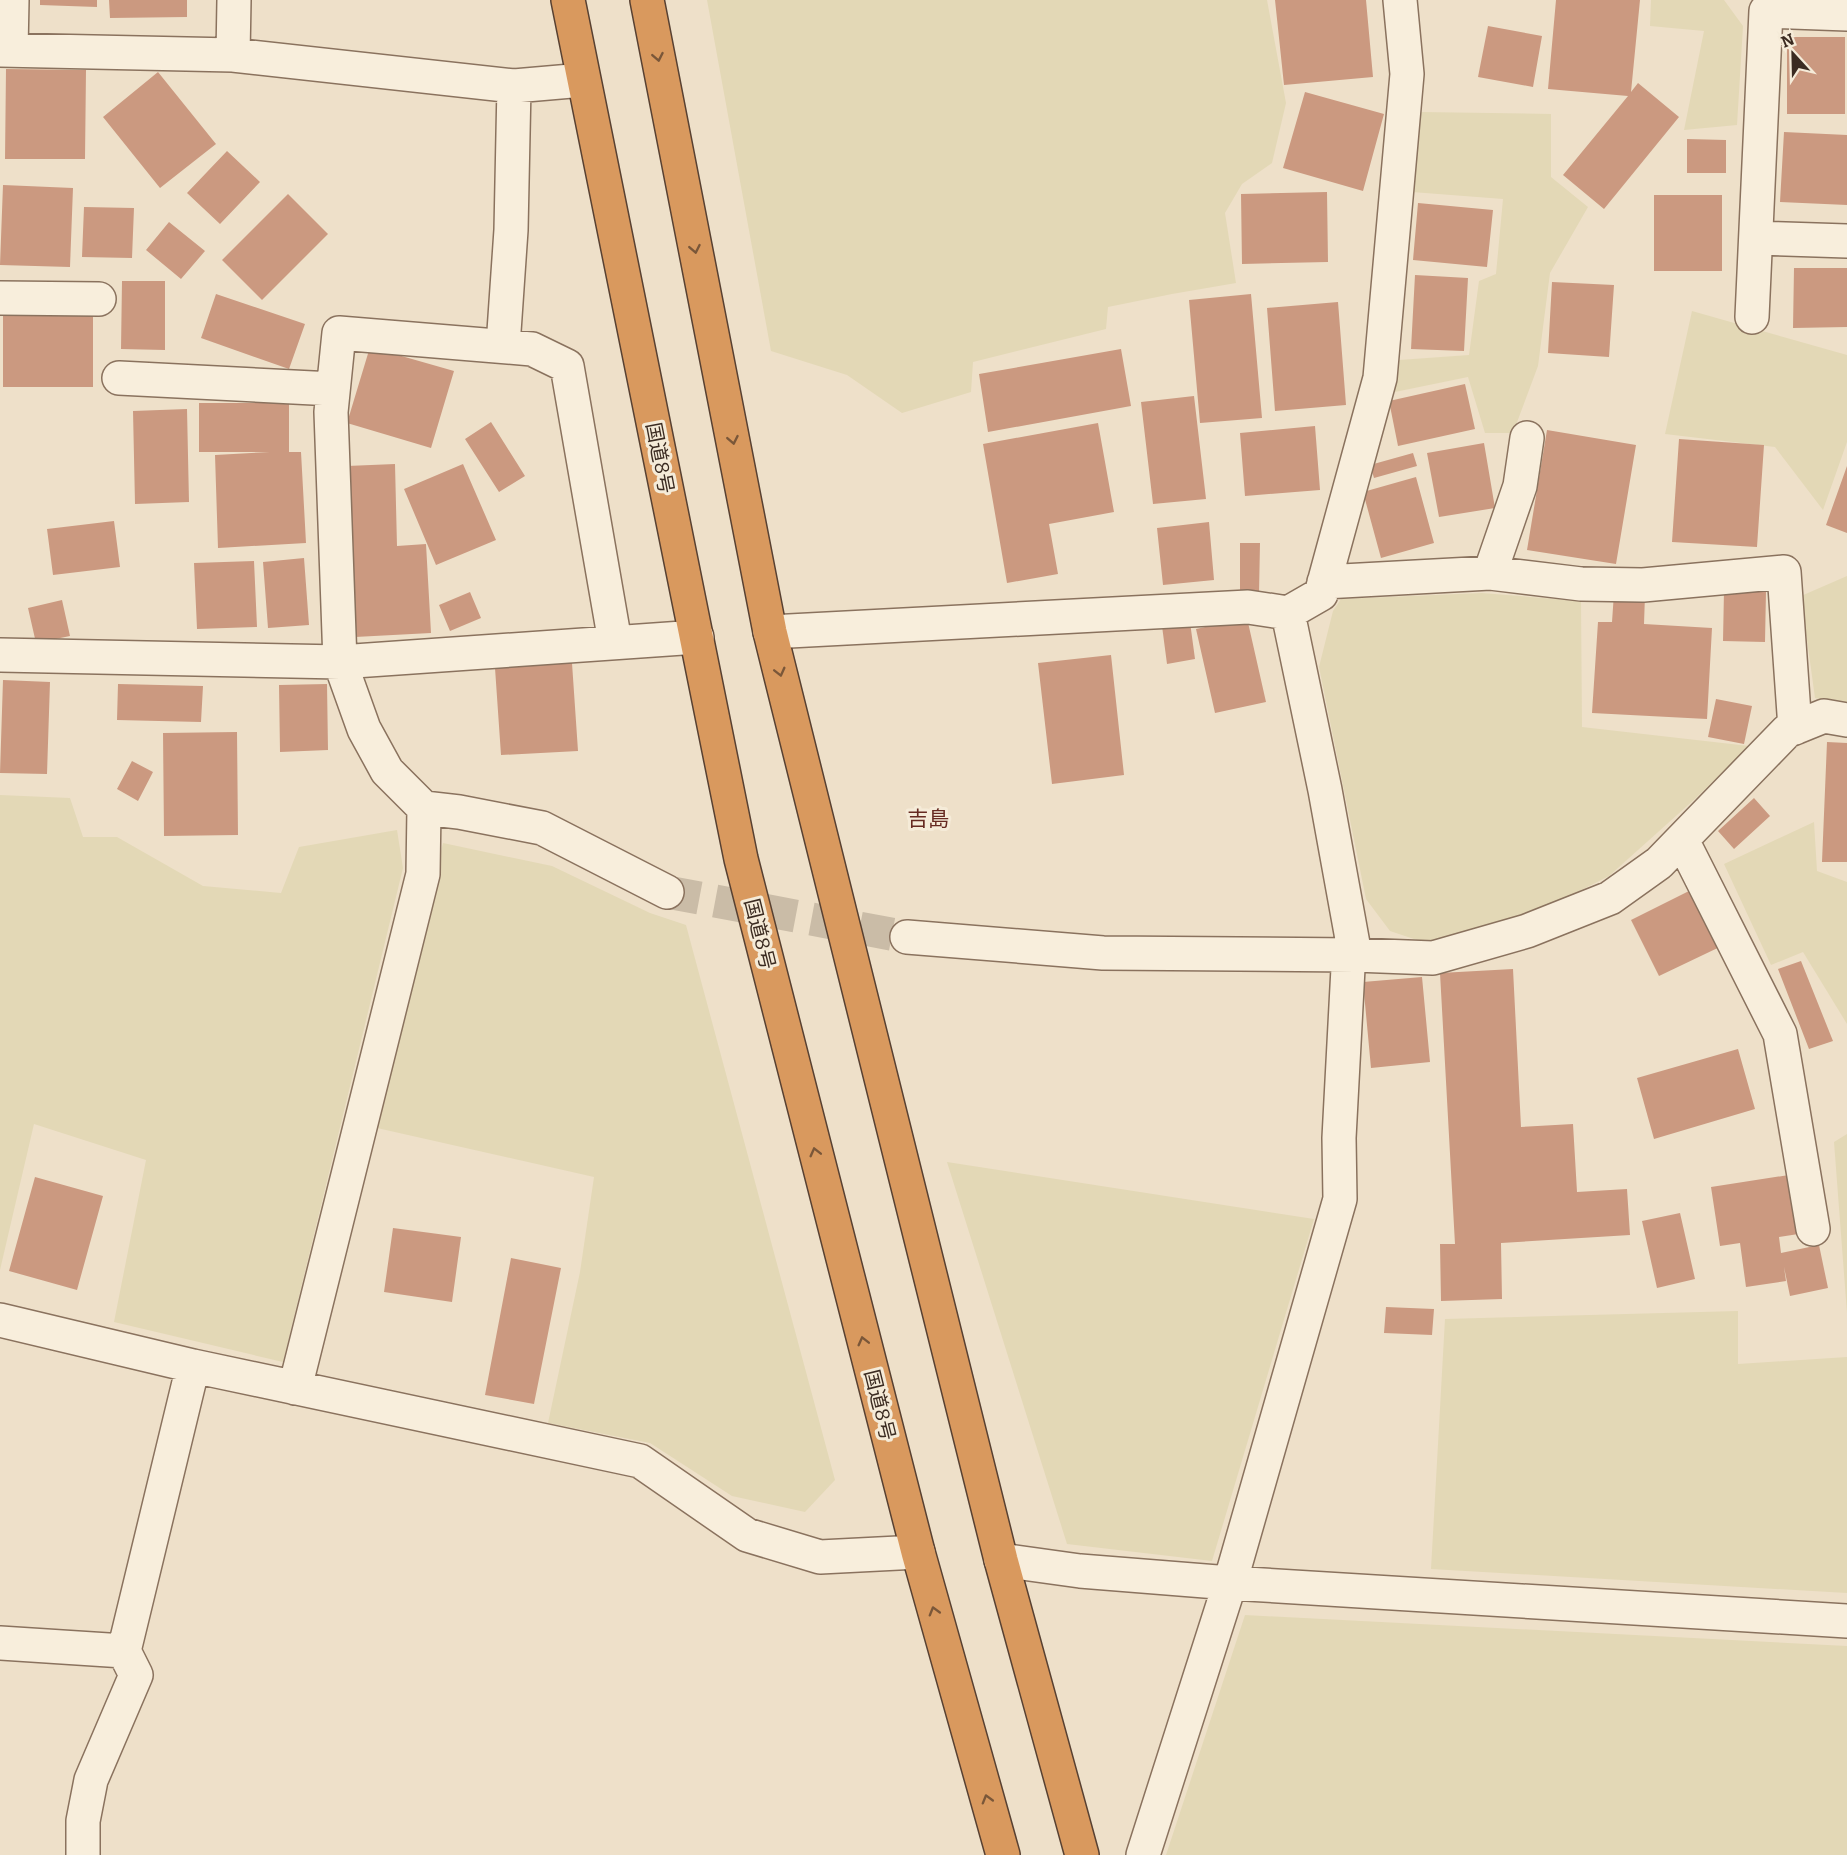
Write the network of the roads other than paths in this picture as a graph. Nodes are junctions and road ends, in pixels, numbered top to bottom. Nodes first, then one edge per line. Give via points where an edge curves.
1 (12, 0) edge
2 (234, 0) edge
3 (568, 0) edge
4 (647, 0) edge
5 (1400, 0) edge
6 (1847, 14) edge
7 (6, 50) edge
8 (233, 55) junction
9 (583, 80) junction
10 (514, 86) junction
11 (1756, 238) junction
12 (1847, 241) edge
13 (0, 298) edge
14 (99, 300) dead end
15 (1752, 317) dead end
16 (503, 346) junction
17 (119, 378) dead end
18 (333, 389) junction
19 (1527, 438) dead end
20 (1490, 573) junction
21 (1324, 582) junction
22 (1288, 613) junction
23 (770, 633) junction
24 (697, 637) junction
25 (615, 642) junction
26 (0, 655) edge
27 (340, 662) junction
28 (1847, 720) edge
29 (1795, 728) junction
30 (424, 808) junction
31 (1682, 840) junction
32 (667, 892) tunnel mouth
33 (907, 937) tunnel mouth
34 (1355, 955) junction
35 (1813, 1229) dead end
36 (0, 1320) edge
37 (193, 1366) junction
38 (295, 1388) junction
39 (918, 1551) junction
40 (1001, 1560) junction
41 (1230, 1582) junction
42 (1847, 1620) edge
43 (0, 1643) edge
44 (124, 1651) junction
45 (83, 1855) edge
46 (1003, 1855) edge
47 (1082, 1855) edge
48 (1143, 1855) edge

1 - 7 street
2 - 8 street
3 - 9 highway, 国道8号
4 -> 23 highway
5 - 21 street via 1407,74 1380,378
6 - 11 street via 1766,11
7 - 8 street
8 - 10 street
9 - 10 street
9 - 24 highway, 国道8号
10 - 16 street via 511,231
11 - 12 street
11 - 15 street
13 - 14 street
16 - 18 street via 339,333
16 - 25 street via 532,349 567,366
17 - 18 street
18 - 27 street
19 - 20 street via 1520,486
20 - 21 street
20 - 29 street via 1581,584 1643,585 1784,572
21 - 22 street via 1321,594
22 - 23 street via 1248,607
22 - 34 street via 1326,790
23 -> 40 highway
24 - 25 street
39 -> 24 highway, 国道8号 via 741,859
25 - 27 street
26 - 27 street
27 - 30 street via 364,729 387,771
28 - 29 street via 1824,716
29 - 31 street via 1786,731
30 - 32 street via 542,828
30 - 38 street via 423,874
31 - 34 street via 1659,863 1610,898 1527,931 1433,958
31 - 35 street via 1780,1034
33 - 34 street via 1103,953
34 - 41 street via 1348,968 1339,1138 1340,1199
36 - 37 street
37 - 38 street
37 - 44 street
38 - 39 street via 640,1461 747,1535 820,1557
46 -> 39 highway, 国道8号
40 - 41 street via 1080,1571
40 - 47 highway
41 - 42 street
41 - 48 street
43 - 44 street
44 - 45 street via 136,1675 91,1780 83,1821

